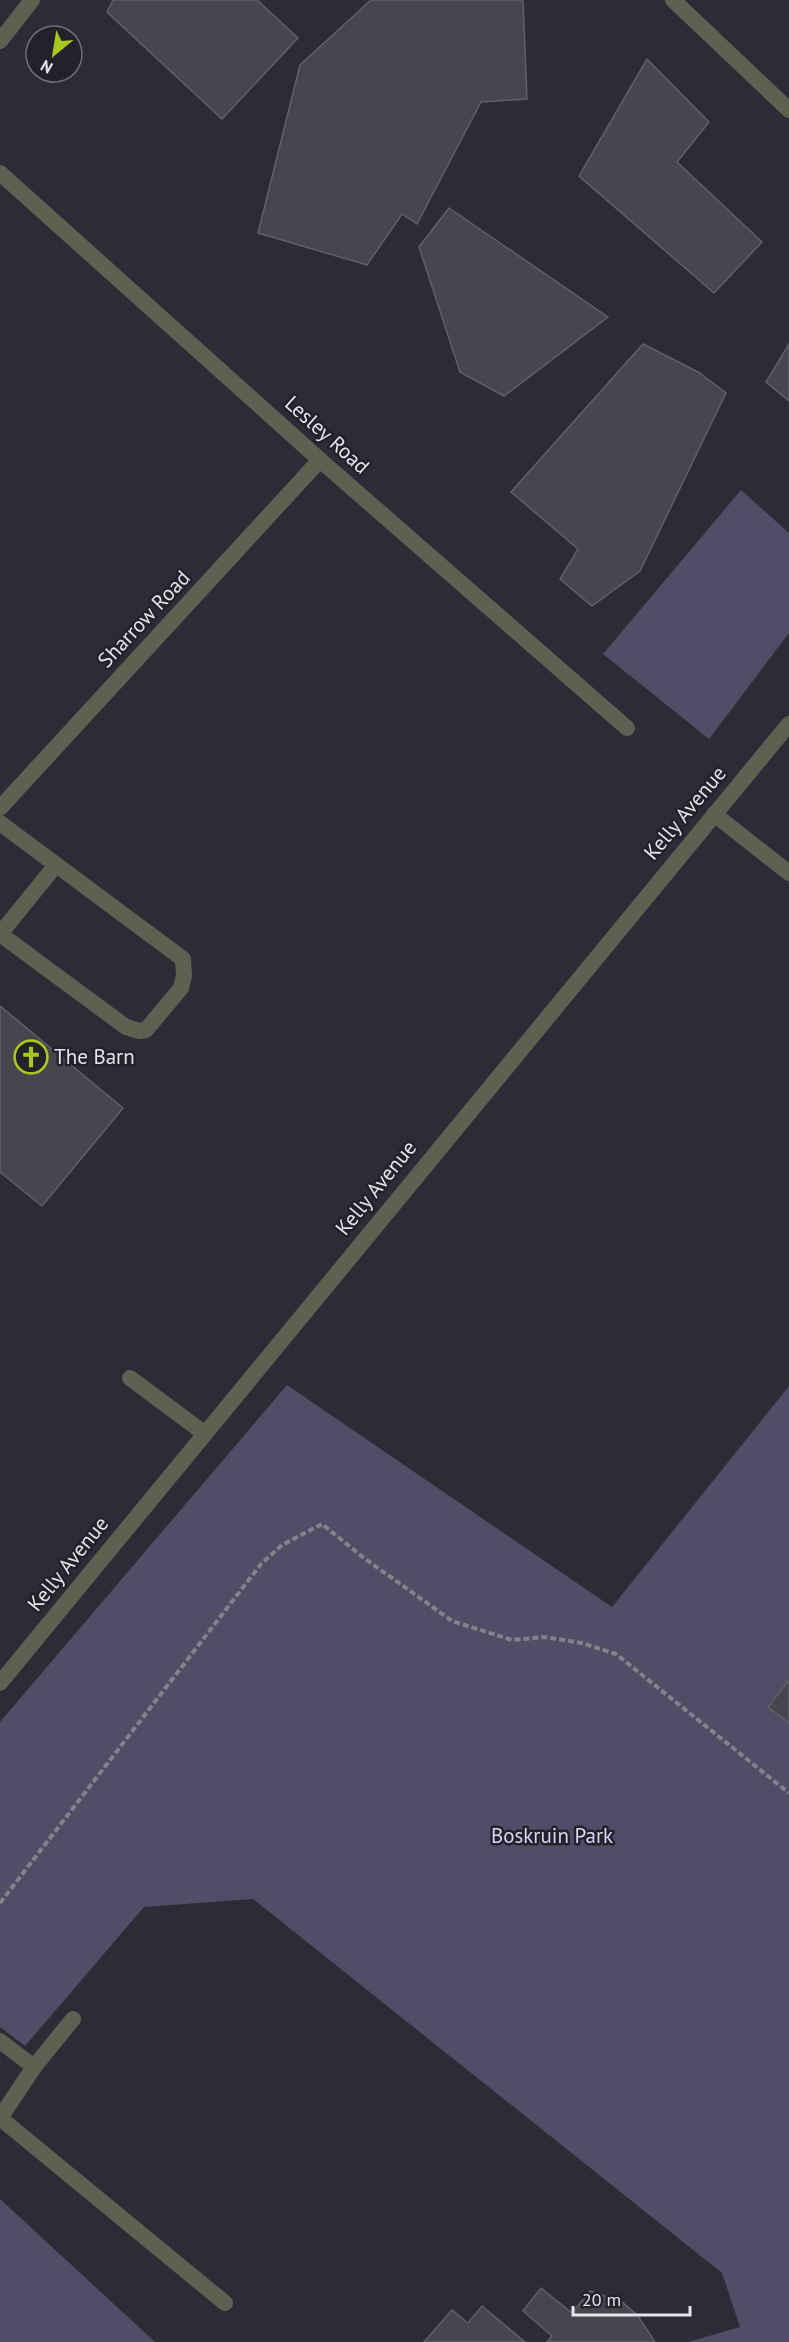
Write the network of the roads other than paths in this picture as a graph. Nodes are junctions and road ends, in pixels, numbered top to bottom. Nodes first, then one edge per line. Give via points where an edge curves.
1 (32, 0) edge
2 (673, 0) edge
3 (0, 41) edge
4 (789, 110) edge
5 (0, 172) edge
6 (320, 460) junction
7 (789, 724) edge
8 (627, 728) dead end
9 (0, 808) edge
10 (714, 814) junction
11 (0, 823) edge
12 (56, 865) junction
13 (789, 873) edge
14 (0, 934) edge
15 (130, 1378) dead end
16 (204, 1433) junction
17 (0, 1683) edge
18 (73, 2019) dead end
19 (0, 2041) edge
20 (34, 2067) junction
21 (0, 2118) edge
22 (225, 2303) dead end

1 - 3 street
2 - 4 street
5 - 6 street, Lesley Road
6 - 8 street, Lesley Road
6 - 9 street, Sharrow Road
7 - 10 street, Kelly Avenue
10 - 13 street
10 - 16 street, Kelly Avenue
11 - 12 street
12 - 14 street
12 - 14 street via 183,959 181,988 146,1030 139,1031 126,1027
15 - 16 street
16 - 17 street, Kelly Avenue
18 - 20 street
19 - 20 street
20 - 21 street
21 - 22 street

